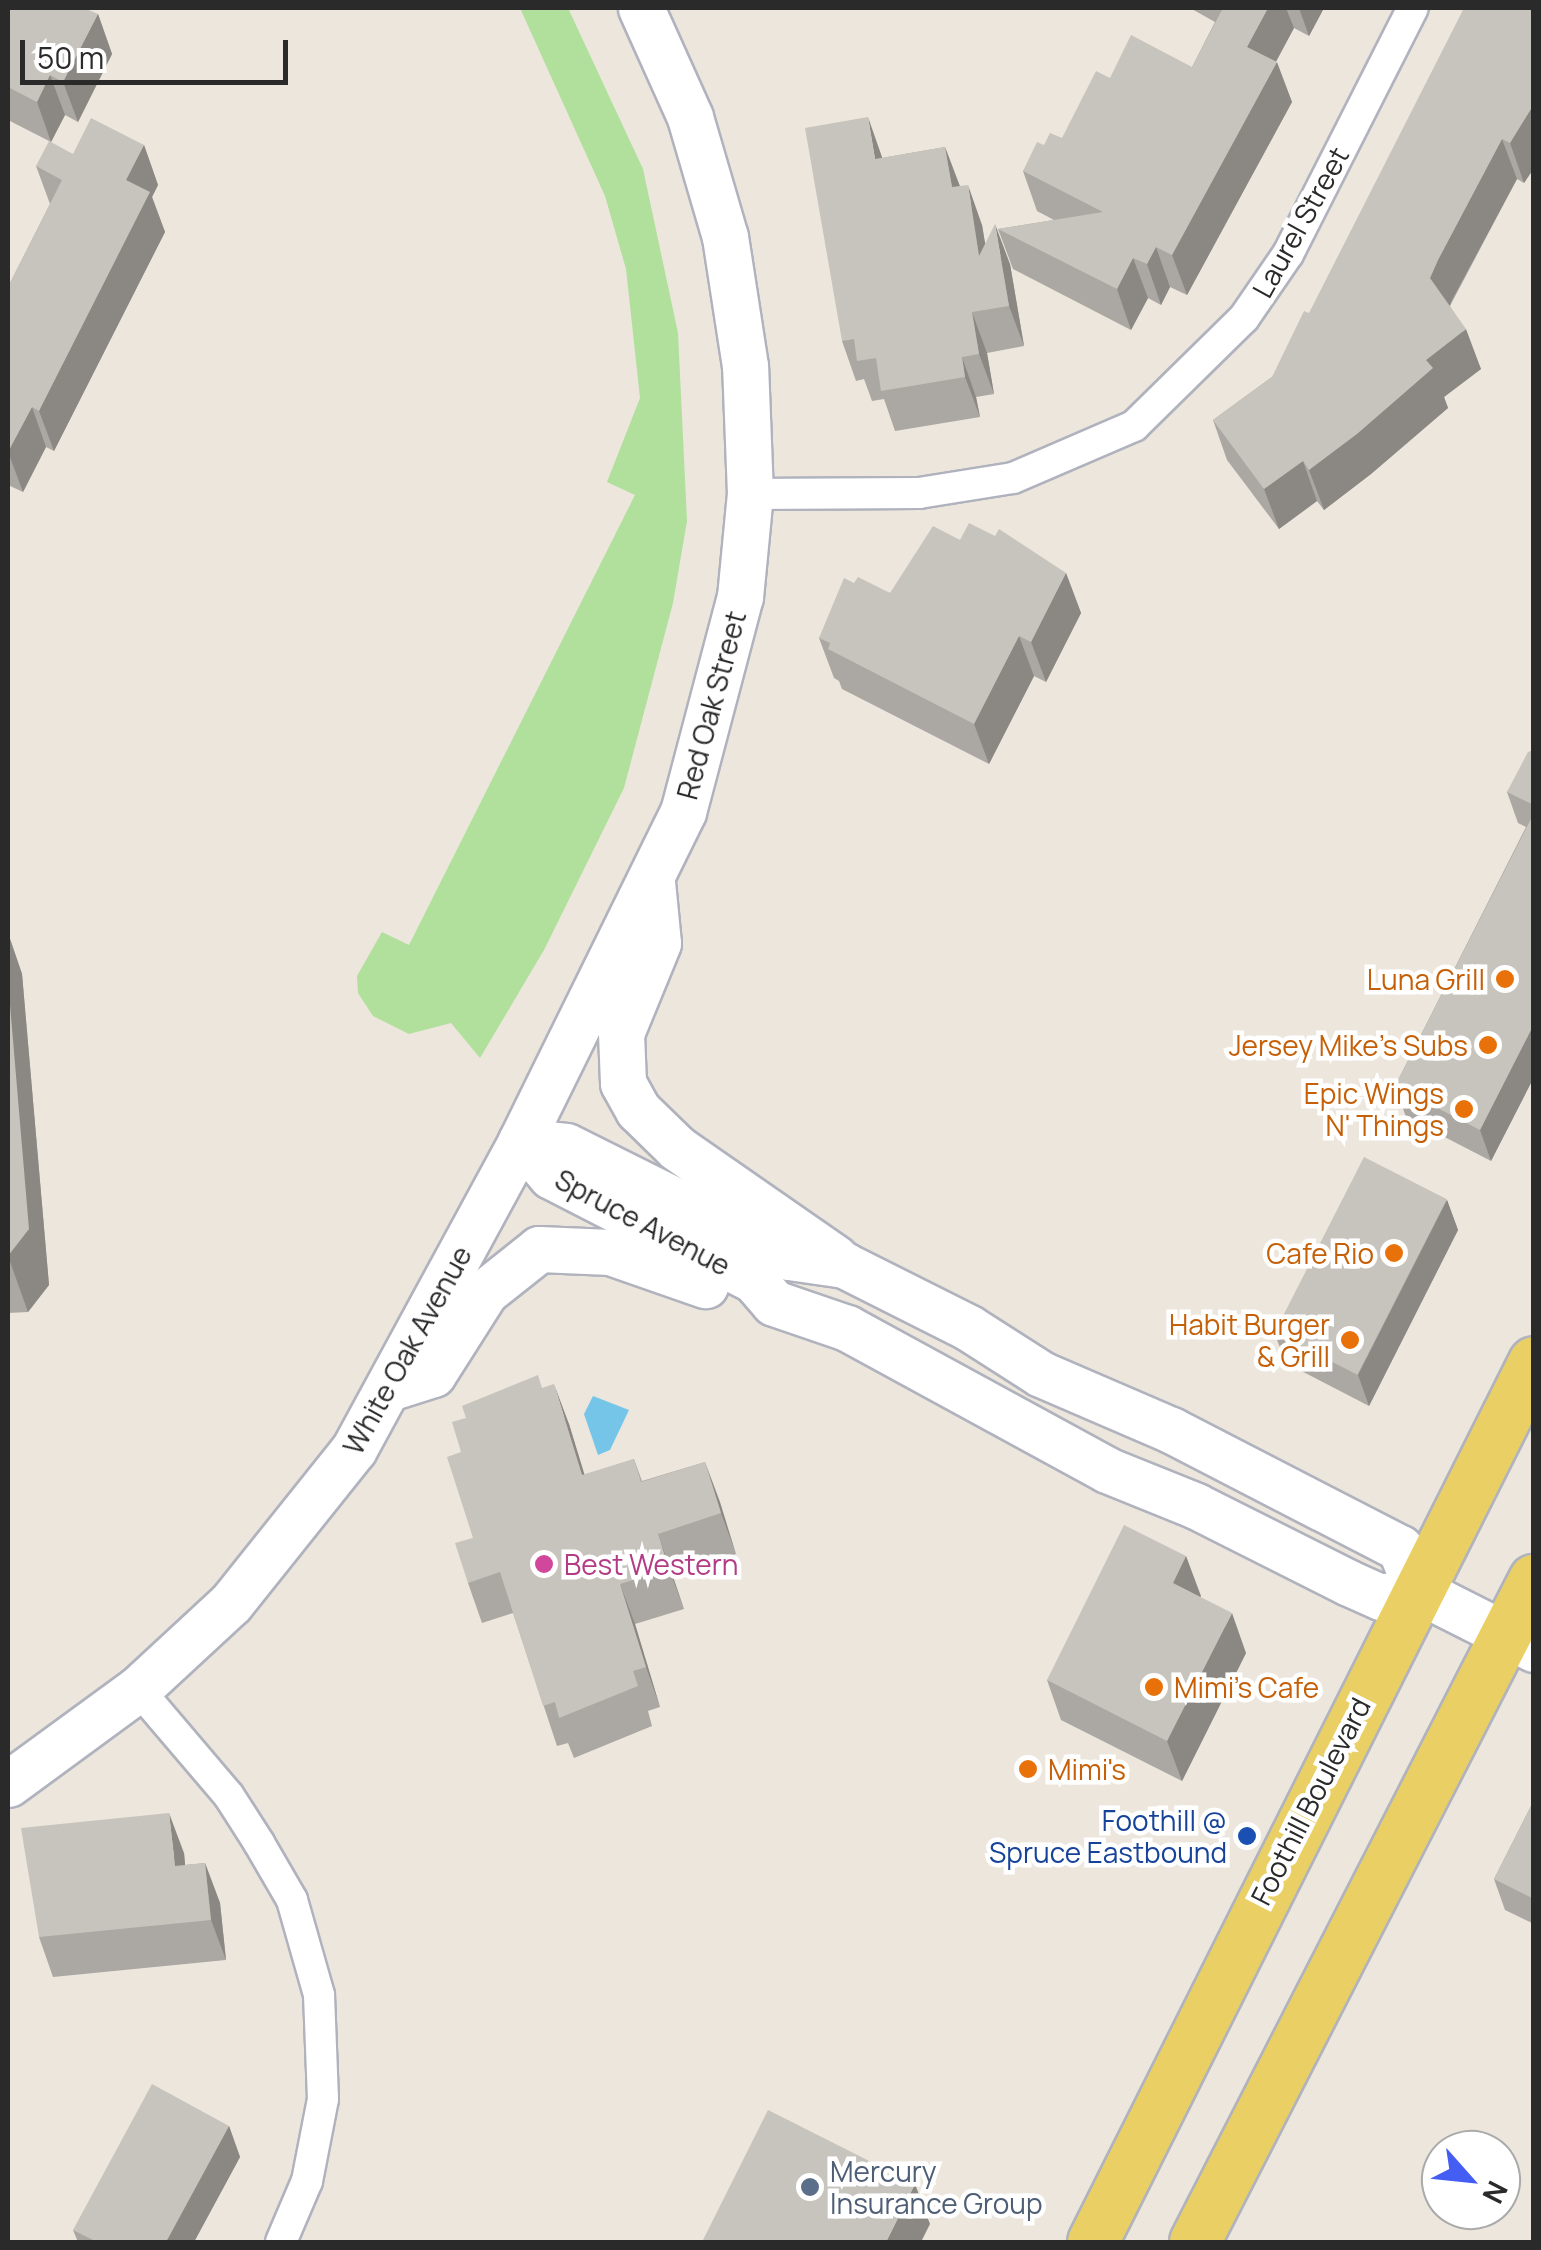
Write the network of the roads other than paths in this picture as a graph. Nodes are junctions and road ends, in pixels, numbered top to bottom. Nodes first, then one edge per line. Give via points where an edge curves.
1 (642, 8) edge
2 (1412, 8) edge
3 (750, 494) junction
4 (652, 882) junction
5 (521, 1142) junction
6 (844, 1265) junction
7 (774, 1303) junction
8 (1534, 1362) edge
9 (392, 1387) junction
10 (1534, 1580) edge
11 (1418, 1590) junction
12 (1519, 1642) edge
13 (138, 1689) junction
14 (8, 1784) edge
15 (281, 2242) edge
16 (1093, 2242) edge
17 (1194, 2242) edge

1 - 3 street, Red Oak Street via 690,118 725,237 745,366
2 - 3 street, Laurel Street via 1288,254 1232,332 1134,426 1013,478 918,493
3 - 4 street, Red Oak Street via 727,663 689,796
4 - 5 street, Red Oak Street
4 - 6 street via 658,943 621,1033 623,1084 638,1110 677,1148
5 - 6 street, Spruce Avenue via 566,1146 789,1257
5 - 7 street, Spruce Avenue via 551,1176 754,1280
5 - 9 street, White Oak Avenue
6 - 11 street, Spruce Avenue via 969,1328 1041,1374 1400,1548
7 - 9 street via 742,1302 662,1265 610,1252 539,1249 485,1292 433,1374
7 - 11 street, Spruce Avenue via 847,1328 1075,1453 1349,1583 1381,1596
8 - 11 main road, Foothill Boulevard
9 - 13 street, White Oak Avenue via 304,1516 230,1603
10 - 12 main road
11 - 12 street, Spruce Avenue
11 - 16 main road, Foothill Boulevard
12 - 17 main road
13 - 14 street, White Oak Avenue
13 - 15 street via 229,1796 259,1843 292,1900 319,1995 323,2099 307,2182

